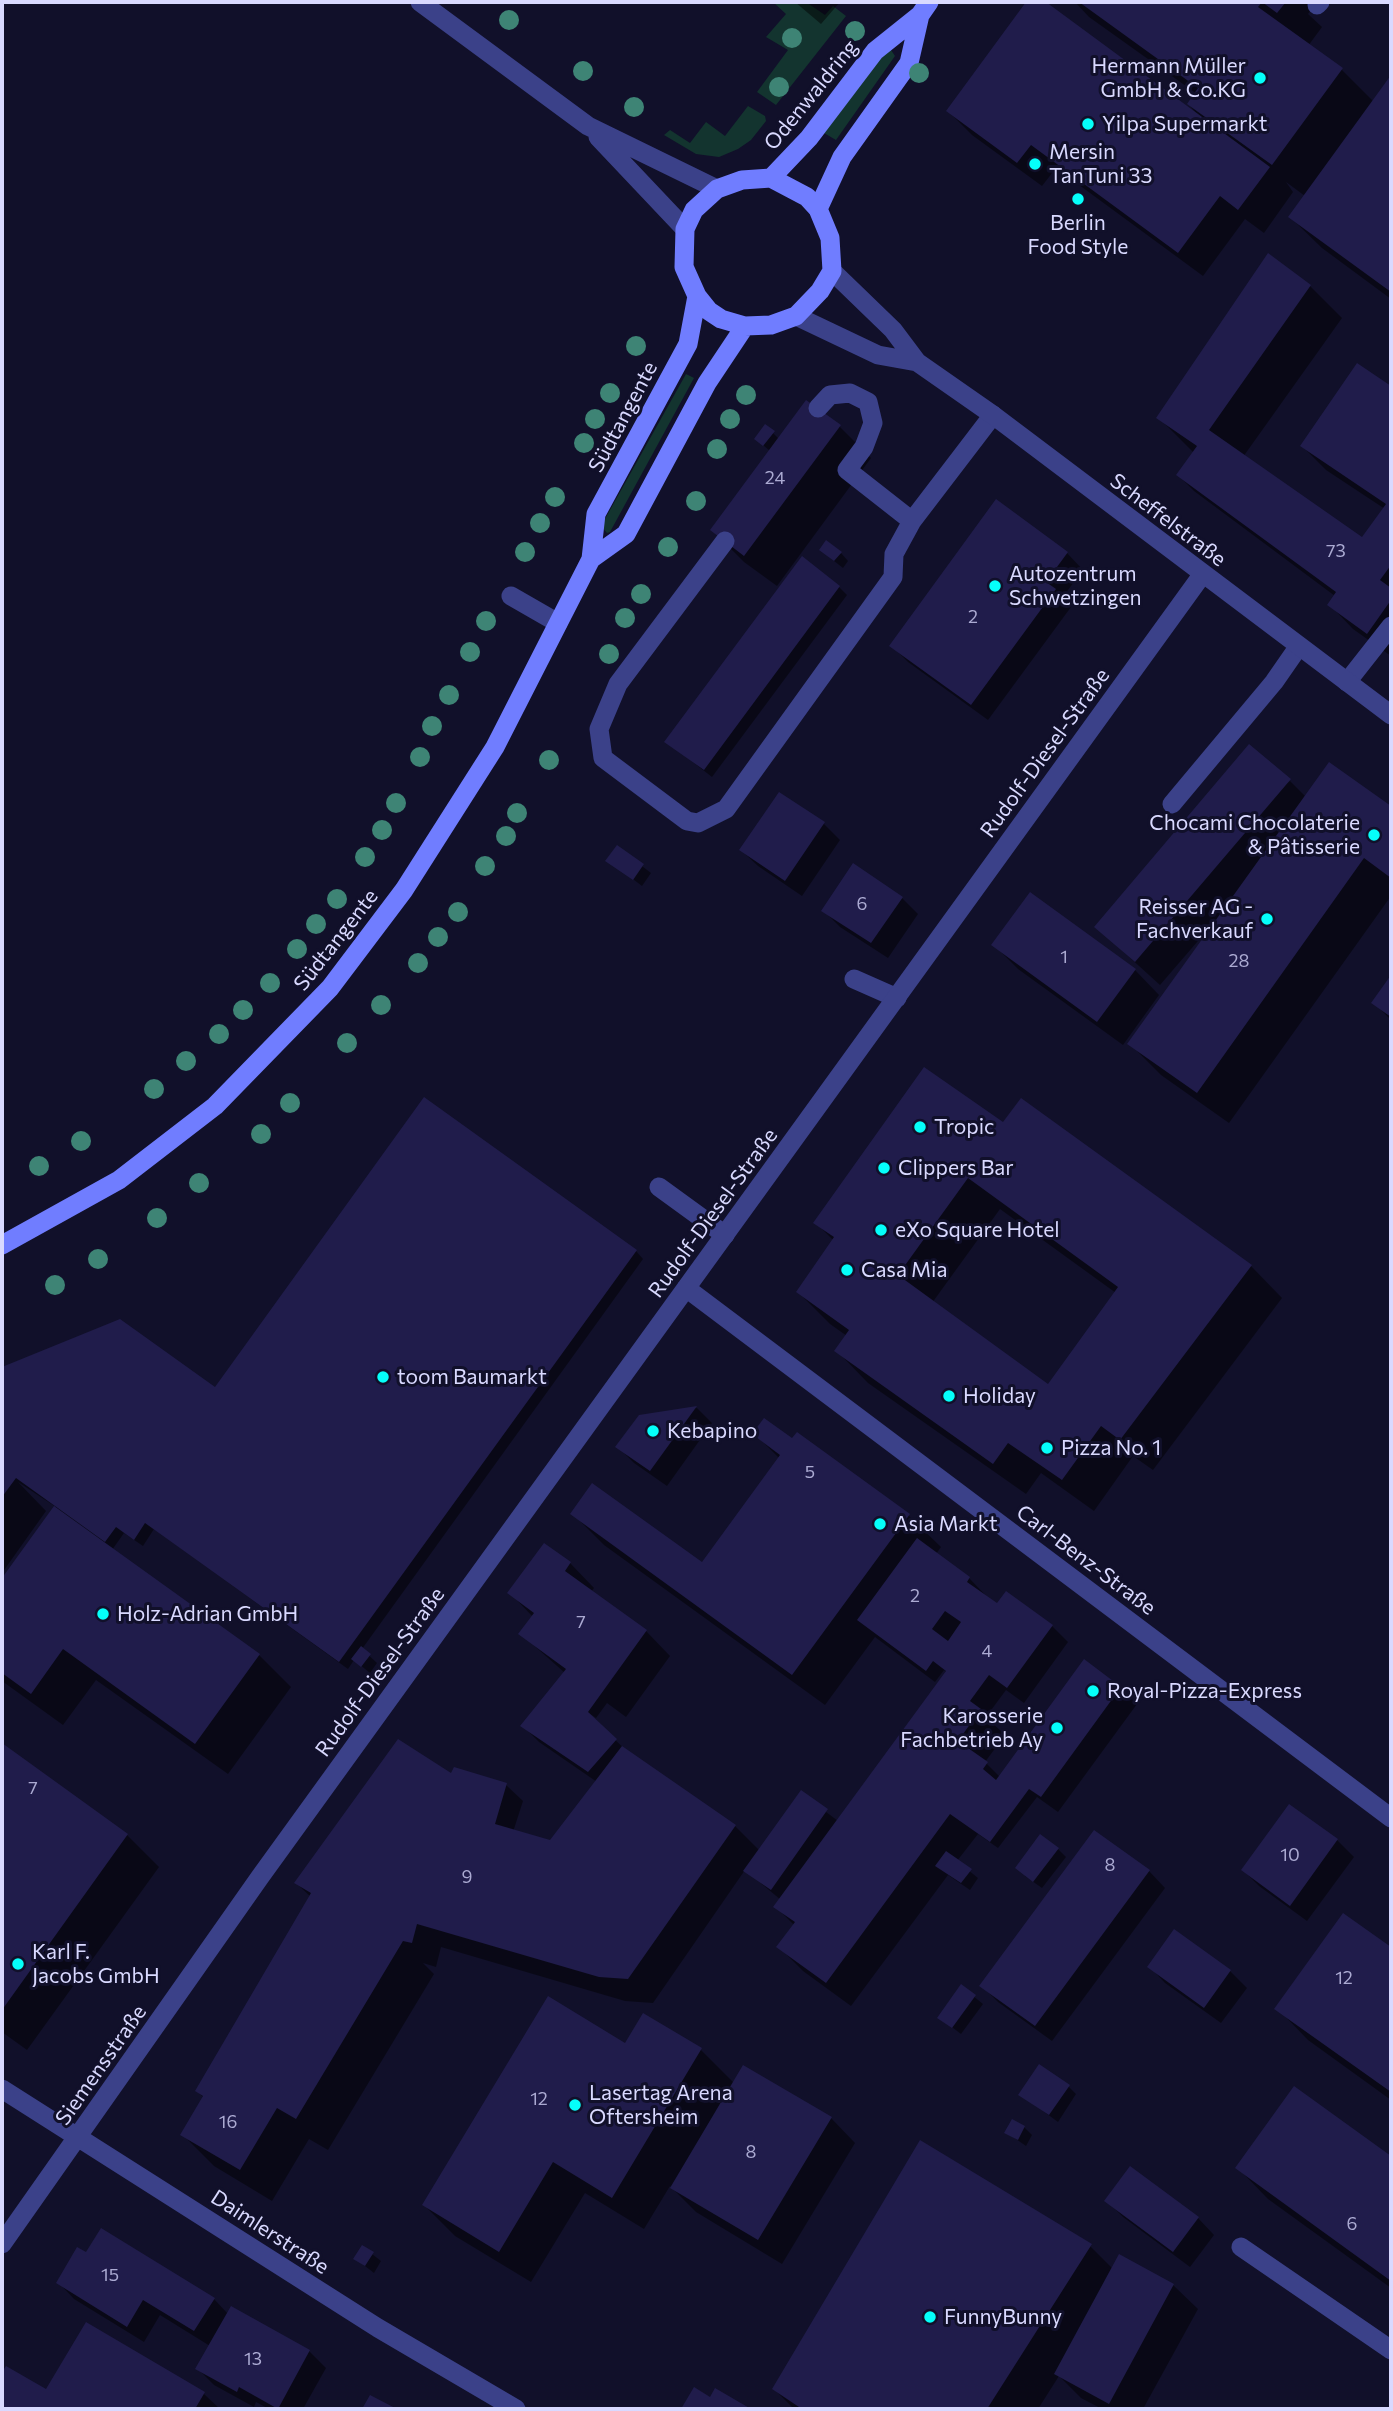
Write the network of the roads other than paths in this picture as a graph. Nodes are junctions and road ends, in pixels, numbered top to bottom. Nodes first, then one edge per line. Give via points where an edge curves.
1 (420, 2) edge
2 (925, 8) edge
3 (588, 126) junction
4 (771, 178) junction
5 (717, 189) junction
6 (818, 209) junction
7 (685, 229) junction
8 (832, 271) junction
9 (697, 296) junction
10 (796, 316) junction
11 (745, 326) junction
12 (917, 362) junction
13 (818, 408) dead end
14 (993, 415) junction
15 (912, 521) junction
16 (724, 541) dead end
17 (591, 559) junction
18 (1202, 575) junction
19 (511, 596) dead end
20 (558, 623) junction
21 (1391, 626) edge
22 (1299, 646) junction
23 (1348, 682) junction
24 (1391, 715) edge
25 (1172, 804) dead end
26 (854, 979) dead end
27 (897, 998) junction
28 (659, 1186) dead end
29 (725, 1235) junction
30 (2, 1245) edge
31 (686, 1288) junction
32 (1391, 1818) edge
33 (260, 1877) joint
34 (2, 2090) edge
35 (79, 2137) junction
36 (2, 2244) edge
37 (1241, 2247) dead end
38 (1391, 2350) edge
39 (516, 2409) edge

1 - 3 street
2 - 4 main road, Odenwaldring via 875,51 809,138
2 - 6 main road, Odenwaldring via 909,63 842,157
3 - 5 street
3 - 7 street
4 - 5 main road via 742,180
4 - 6 main road via 807,197
5 - 7 main road via 694,210
6 - 8 main road via 830,238
7 - 9 main road via 684,267
8 - 10 main road
8 - 12 street, Scheffelstraße via 893,330
9 - 11 main road via 721,319
9 - 17 main road, Südtangente via 688,344 596,514
10 - 11 main road via 771,325
10 - 12 street, Scheffelstraße via 878,355
11 - 17 main road, Südtangente via 707,383 626,534
12 - 14 street, Scheffelstraße
13 - 15 street via 830,395 850,393 868,402 873,423 864,447 847,470
14 - 15 street
14 - 18 street, Scheffelstraße
15 - 16 street via 894,554 893,577 726,809 698,823 687,821 603,758 599,729 618,684
17 - 20 main road, Südtangente
18 - 22 street, Scheffelstraße
18 - 27 street, Rudolf-Diesel-Straße
19 - 20 street
20 - 30 main road, Südtangente via 495,747 404,890 330,988 275,1048 204,1114 119,1180
21 - 23 street
22 - 23 street, Scheffelstraße
22 - 25 street
23 - 24 street, Scheffelstraße
26 - 27 street
27 - 29 street, Rudolf-Diesel-Straße
28 - 29 street
29 - 31 street, Rudolf-Diesel-Straße
31 - 32 street, Carl-Benz-Straße
31 - 33 street, Rudolf-Diesel-Straße
33 - 35 street, Siemensstraße
34 - 35 street, Daimlerstraße
35 - 36 street, Siemensstraße
35 - 39 street, Daimlerstraße via 378,2328
37 - 38 street

